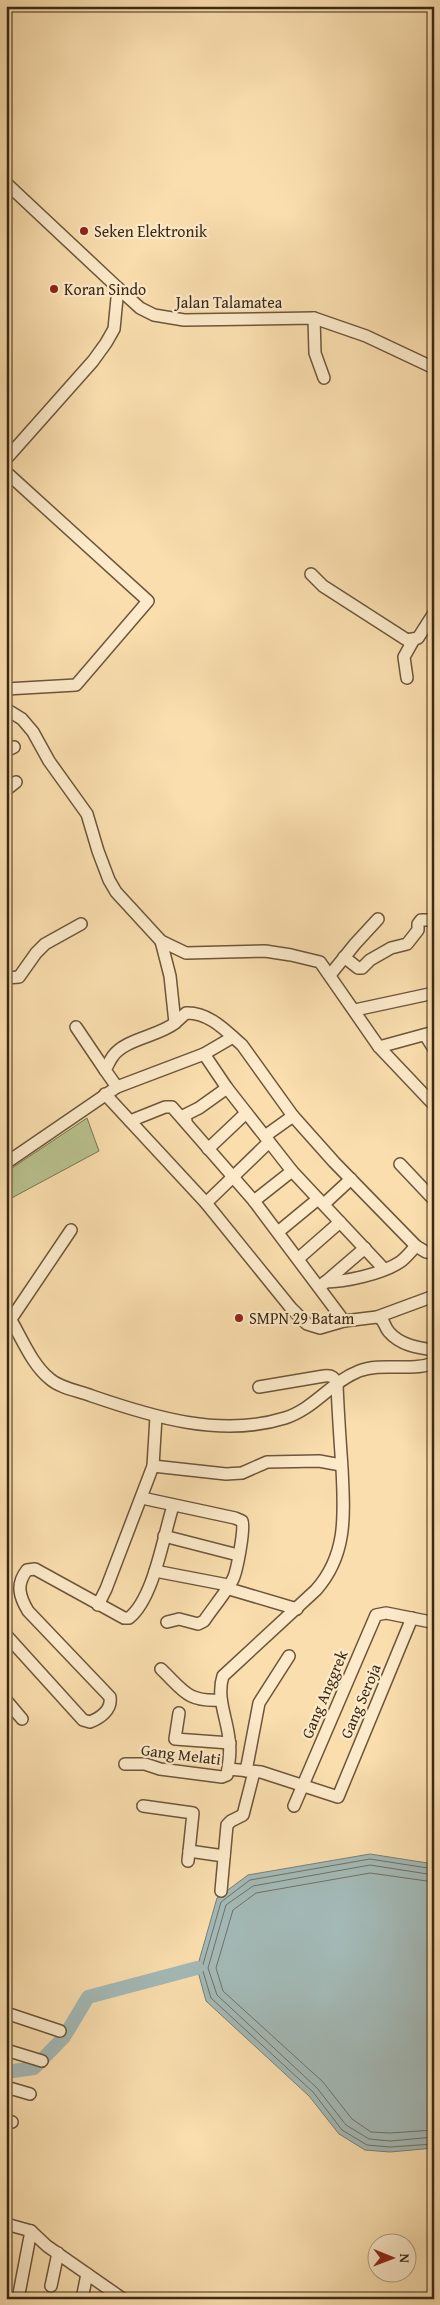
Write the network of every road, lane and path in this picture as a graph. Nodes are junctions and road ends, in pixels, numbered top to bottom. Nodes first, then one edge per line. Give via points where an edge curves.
1 (6, 183) edge
2 (118, 288) junction
3 (314, 318) junction
4 (434, 368) edge
5 (324, 378) dead end
6 (6, 459) edge
7 (6, 472) edge
8 (311, 574) dead end
9 (434, 613) edge
10 (413, 641) junction
11 (407, 678) dead end
12 (6, 689) edge
13 (6, 711) edge
14 (16, 782) dead end
15 (6, 790) edge
16 (378, 919) dead end
17 (434, 920) edge
18 (81, 924) dead end
19 (161, 942) junction
20 (344, 957) junction
21 (330, 975) junction
22 (6, 978) edge
23 (434, 993) edge
24 (354, 1010) junction
25 (175, 1022) junction
26 (76, 1027) dead end
27 (430, 1034) edge
28 (233, 1037) junction
29 (379, 1047) junction
30 (434, 1049) edge
31 (204, 1054) junction
32 (105, 1070) junction
33 (117, 1087) junction
34 (227, 1088) junction
35 (106, 1094) junction
36 (434, 1105) edge
37 (246, 1113) junction
38 (293, 1116) junction
39 (130, 1121) junction
40 (186, 1121) junction
41 (267, 1139) junction
42 (208, 1149) junction
43 (6, 1163) edge
44 (400, 1164) dead end
45 (292, 1171) junction
46 (232, 1176) junction
47 (351, 1179) junction
48 (434, 1200) edge
49 (254, 1201) junction
50 (206, 1202) junction
51 (321, 1202) junction
52 (340, 1222) junction
53 (71, 1230) dead end
54 (278, 1232) junction
55 (416, 1246) junction
56 (364, 1248) junction
57 (434, 1253) edge
58 (299, 1258) junction
59 (384, 1269) junction
60 (322, 1285) junction
61 (434, 1296) edge
62 (8, 1316) edge
63 (377, 1317) junction
64 (344, 1322) junction
65 (434, 1350) edge
66 (434, 1363) edge
67 (337, 1384) junction
68 (259, 1387) dead end
69 (156, 1417) junction
70 (341, 1464) junction
71 (153, 1466) junction
72 (142, 1498) junction
73 (173, 1506) junction
74 (164, 1536) junction
75 (238, 1555) junction
76 (155, 1571) junction
77 (227, 1586) junction
78 (98, 1605) junction
79 (297, 1609) junction
80 (412, 1618) junction
81 (167, 1622) dead end
82 (431, 1622) dead end
83 (6, 1635) edge
84 (290, 1656) dead end
85 (161, 1669) dead end
86 (6, 1700) edge
87 (221, 1700) junction
88 (178, 1713) dead end
89 (22, 1720) dead end
90 (252, 1738) junction
91 (229, 1740) junction
92 (124, 1764) dead end
93 (228, 1769) junction
94 (250, 1771) junction
95 (303, 1786) junction
96 (143, 1806) dead end
97 (294, 1806) dead end
98 (224, 1856) junction
99 (221, 1891) dead end
100 (6, 2013) edge
101 (60, 2031) dead end
102 (6, 2050) edge
103 (42, 2061) dead end
104 (6, 2087) edge
105 (30, 2094) dead end
106 (6, 2224) edge
107 (31, 2231) junction
108 (58, 2253) junction
109 (87, 2274) junction
110 (51, 2286) dead end
111 (111, 2295) edge
112 (18, 2299) edge
113 (82, 2299) edge
114 (124, 2299) edge

1 - 2 street, Jalan Talamatea
2 - 3 street, Jalan Talamatea via 140,308 169,319
2 - 6 street via 114,329 106,343
3 - 4 street, Jalan Talamatea via 366,336
3 - 5 street via 315,353
7 - 12 street via 148,601 76,684
8 - 10 street via 323,586 403,639
9 - 10 street
10 - 11 street via 404,657
13 - 19 street via 22,720 33,732 90,820 98,851 116,892
14 - 15 street
16 - 20 street
17 - 20 street via 421,920 407,944 391,948 362,968
18 - 22 street via 45,944 19,977
19 - 21 street via 194,954 235,951 291,955 320,962
19 - 25 street via 170,976
20 - 21 street
21 - 24 street
23 - 24 street
24 - 29 street
25 - 28 street via 186,1013 202,1015
25 - 32 street via 119,1050
26 - 32 street
27 - 29 street
27 - 30 street
28 - 31 street
28 - 38 street
29 - 36 street
31 - 33 street
31 - 34 street
32 - 33 street
33 - 35 street
34 - 37 street
34 - 40 street via 185,1115
35 - 39 street
35 - 43 street
37 - 41 street
37 - 42 street
38 - 41 street
38 - 47 street
39 - 40 street via 172,1107
39 - 50 street
40 - 42 street
41 - 45 street
41 - 46 street
42 - 46 street
44 - 48 street
45 - 49 street
45 - 51 street
46 - 49 street
46 - 50 street
47 - 51 street
47 - 55 street
49 - 54 street
50 - 64 street via 307,1324 320,1328
51 - 52 street
51 - 54 street
52 - 56 street
52 - 58 street
53 - 62 street
54 - 58 street
55 - 57 street
55 - 59 street via 403,1260
56 - 59 street
56 - 60 street
58 - 60 street
59 - 60 street
60 - 64 street
61 - 63 street
62 - 69 street via 35,1362 50,1379
63 - 64 street
63 - 65 street via 381,1318 391,1335 407,1345
66 - 67 street via 365,1369
67 - 68 street via 330,1375
67 - 69 street via 310,1406 270,1422 217,1425
67 - 70 street
69 - 71 street
70 - 71 street via 267,1462 242,1473 226,1474
70 - 79 street via 344,1518 339,1551 325,1581
71 - 72 street
72 - 73 street
72 - 78 street
73 - 74 street
73 - 75 street via 242,1521 244,1533
74 - 75 street
74 - 76 street
75 - 77 street via 234,1578
76 - 77 street
76 - 78 street via 142,1604 129,1618
77 - 79 street
77 - 81 street via 201,1623 184,1619
78 - 83 street via 34,1569 27,1570 21,1578 20,1594 28,1611 110,1697 103,1715 93,1721 83,1720
79 - 87 street via 223,1676
80 - 82 street
80 - 95 street, Gang Anggrek via 386,1613 376,1615
80 - 95 street, Gang Seroja via 338,1797
84 - 90 street via 260,1703
85 - 87 street via 191,1698
86 - 89 street
87 - 91 street
88 - 91 street via 175,1739
90 - 91 street
90 - 94 street
91 - 93 street
92 - 93 street, Gang Melati via 145,1764 222,1777 227,1775
93 - 94 street
94 - 95 street
94 - 98 street via 243,1815 227,1825
95 - 97 street, Gang Anggrek
96 - 98 street via 193,1813 188,1856
98 - 99 street
100 - 101 street
102 - 103 street
104 - 105 street
106 - 107 street
107 - 108 street
107 - 112 street
108 - 109 street
108 - 110 street
109 - 111 street
109 - 113 street
111 - 114 street

